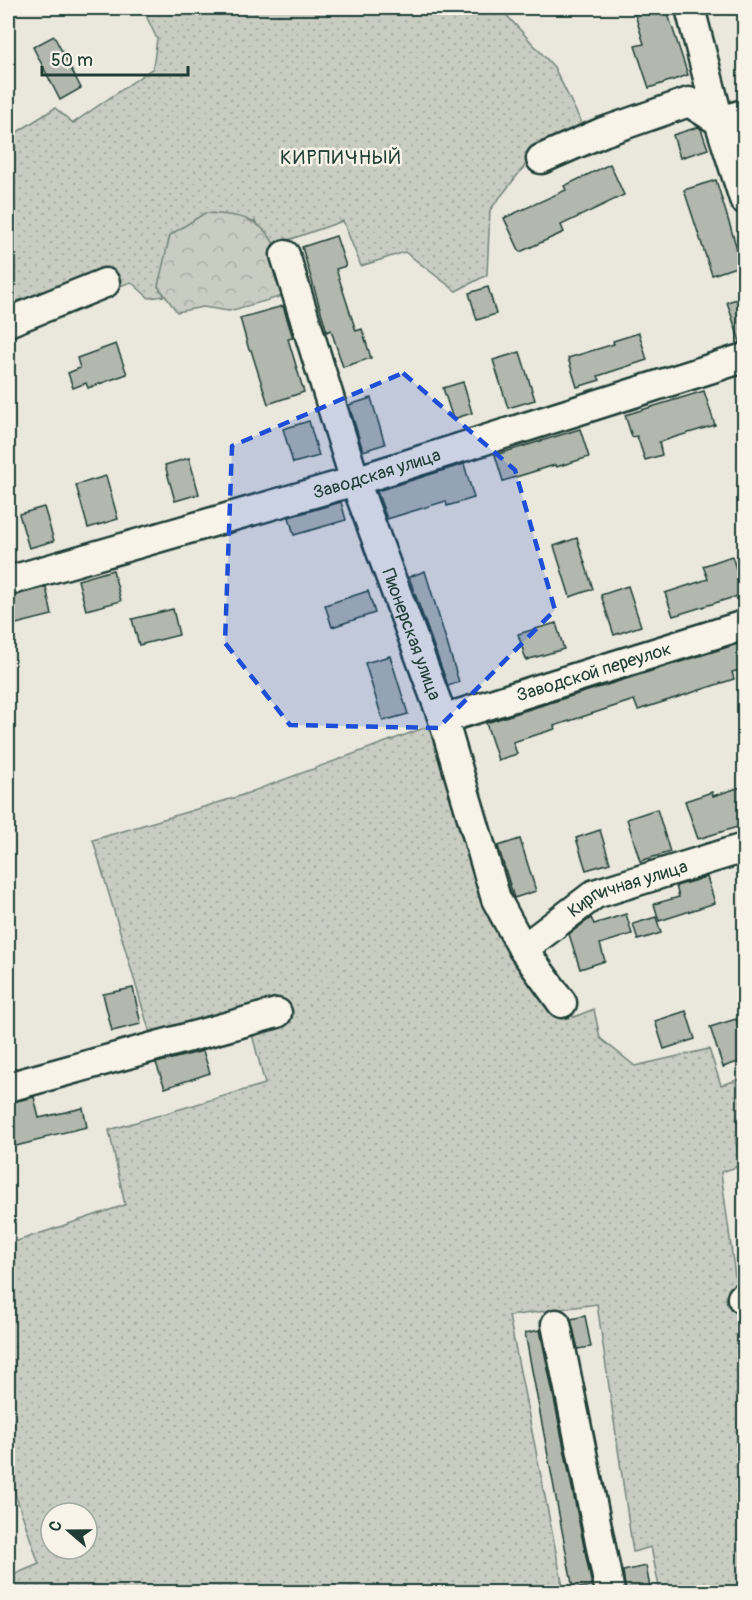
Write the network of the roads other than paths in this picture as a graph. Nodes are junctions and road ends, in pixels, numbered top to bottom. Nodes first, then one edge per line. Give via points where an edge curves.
1 (690, 8) edge
2 (732, 117) edge
3 (541, 159) dead end
4 (744, 200) edge
5 (285, 255) dead end
6 (105, 283) dead end
7 (8, 322) edge
8 (744, 358) edge
9 (354, 481) junction
10 (8, 581) edge
11 (744, 625) edge
12 (443, 719) junction
13 (744, 849) edge
14 (523, 949) junction
15 (562, 1003) dead end
16 (278, 1013) dead end
17 (8, 1087) edge
18 (556, 1324) dead end
19 (610, 1593) edge

1 - 2 street
2 - 3 street via 689,102
2 - 4 street
5 - 9 street, Пионерская улица
6 - 7 street
8 - 9 street, Заводская улица
9 - 10 street, Заводская улица
9 - 12 street, Пионерская улица
11 - 12 street, Заводской переулок
12 - 14 street, Пионерская улица via 496,899
13 - 14 street, Кирпичная улица via 595,894
14 - 15 street, Пионерская улица
16 - 17 street
18 - 19 street

